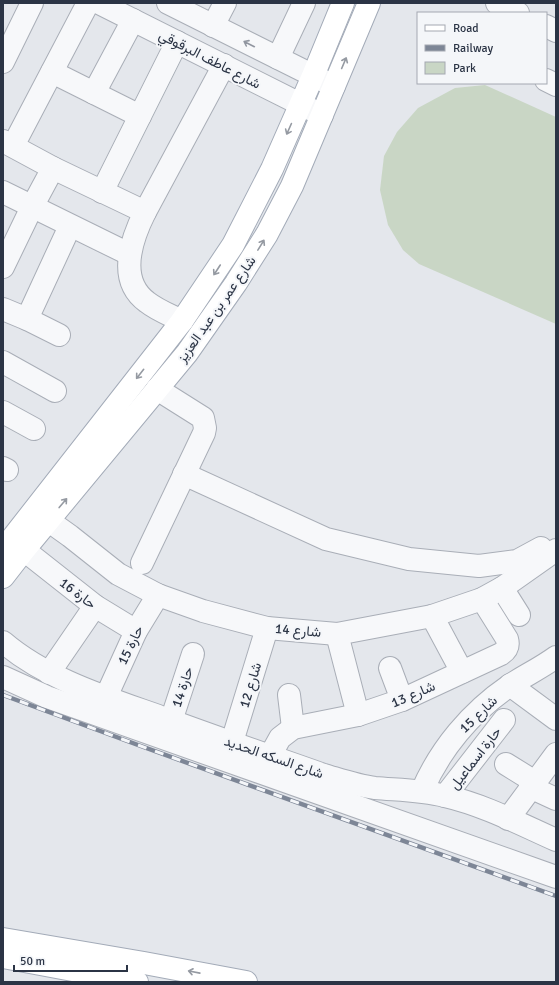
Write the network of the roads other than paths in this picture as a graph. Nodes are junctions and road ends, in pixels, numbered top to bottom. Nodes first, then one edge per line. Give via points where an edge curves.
1 (32, 3) edge
2 (88, 3) edge
3 (99, 3) edge
4 (168, 3) edge
5 (225, 3) edge
6 (304, 3) edge
7 (342, 3) edge
8 (369, 3) edge
9 (132, 20) junction
10 (213, 26) junction
11 (177, 42) junction
12 (5, 51) edge
13 (278, 58) junction
14 (224, 65) junction
15 (52, 72) junction
16 (313, 76) junction
17 (547, 80) edge
18 (556, 85) edge
19 (334, 86) junction
20 (94, 93) junction
21 (300, 104) junction
22 (322, 115) junction
23 (140, 116) junction
24 (8, 143) edge
25 (53, 168) junction
26 (3, 192) edge
27 (102, 192) junction
28 (32, 207) junction
29 (144, 212) junction
30 (70, 226) junction
31 (129, 254) junction
32 (3, 267) edge
33 (3, 309) edge
34 (27, 319) junction
35 (182, 321) junction
36 (59, 335) dead end
37 (3, 362) edge
38 (157, 389) junction
39 (55, 391) dead end
40 (3, 412) edge
41 (34, 429) dead end
42 (184, 474) junction
43 (49, 521) junction
44 (10, 544) edge
45 (554, 546) edge
46 (142, 563) dead end
47 (3, 577) edge
48 (502, 588) junction
49 (158, 594) junction
50 (482, 598) junction
51 (95, 606) junction
52 (520, 615) dead end
53 (432, 616) junction
54 (267, 628) junction
55 (136, 631) junction
56 (337, 634) junction
57 (3, 642) edge
58 (192, 654) dead end
59 (556, 657) edge
60 (390, 668) dead end
61 (462, 672) junction
62 (49, 673) junction
63 (3, 676) edge
64 (510, 685) junction
65 (289, 694) dead end
66 (106, 697) junction
67 (402, 700) junction
68 (358, 715) junction
69 (556, 719) edge
70 (504, 720) dead end
71 (171, 721) junction
72 (293, 728) junction
73 (232, 742) junction
74 (556, 754) edge
75 (270, 756) junction
76 (506, 764) dead end
77 (532, 785) junction
78 (422, 791) junction
79 (445, 796) junction
80 (556, 799) edge
81 (508, 819) junction
82 (556, 840) edge
83 (556, 877) edge
84 (3, 939) edge
85 (3, 957) edge
86 (140, 976) edge
87 (96, 979) edge
88 (246, 982) edge

1 - 12 street
2 - 15 street
3 - 9 street, شارع عاطف البرقوقي
4 - 10 street
5 - 10 street
6 - 13 street
7 - 16 main road, شارع عمر بن عبد العزيز
19 -> 8 main road, شارع عمر بن عبد العزيز
9 - 11 street, شارع عاطف البرقوقي
9 - 20 street
13 -> 10 street
11 - 14 street, شارع عاطف البرقوقي
11 - 23 street
13 - 16 street
14 - 21 street, شارع عاطف البرقوقي
14 - 29 street
15 - 20 street
15 - 24 street
16 - 19 street
16 - 21 main road, شارع عمر بن عبد العزيز
17 - 18 street
19 - 22 main road, شارع عمر بن عبد العزيز
20 - 23 street
21 - 22 street, شارع عاطف البرقوقي
21 -> 35 main road, شارع عمر بن عبد العزيز via 272,168 233,245
38 -> 22 main road, شارع عمر بن عبد العزيز via 212,319 267,234 292,186
23 - 27 street
24 - 25 street
25 - 27 street
25 - 28 street
26 - 28 street
27 - 29 street
28 - 30 street
28 - 32 street
29 - 31 street
30 - 31 street
30 - 34 street
31 - 35 street via 131,280 137,293 147,302
33 - 34 street
34 - 36 street
35 -> 44 main road, شارع عمر بن عبد العزيز
37 - 39 street
38 - 42 street via 203,418 205,423 204,433
43 -> 38 main road, شارع عمر بن عبد العزيز
40 - 41 street
42 - 45 street via 326,539 409,559 479,566 517,561
42 - 46 street
43 - 44 main road, شارع عمر بن عبد العزيز
43 - 49 street, شارع 14 via 118,574
44 - 47 main road, شارع عمر بن عبد العزيز
44 - 51 street, حارة 16
45 - 48 street, شارع 14
48 - 50 street, شارع 14
48 - 52 street
49 - 54 street, شارع 14 via 203,611
49 - 55 street, حارة 15
50 - 53 street, شارع 14
50 - 61 street, شارع 13 via 508,644 501,654
51 - 55 street, حارة 16
51 - 62 street
53 - 56 street, شارع 14
53 - 61 street
54 - 56 street, شارع 14
54 - 73 street, شارع 12
55 - 66 street, حارة 15
56 - 68 street
57 - 62 street, شارع السكه الحديد
58 - 71 street, حارة 14
59 - 64 street, شارع 15
60 - 67 street
61 - 67 street, شارع 13
62 - 66 street, شارع السكه الحديد
63 - 83 street, شارع السكه الحديد via 46,697
64 - 69 street
64 - 78 street, شارع 15 via 483,706 442,753
65 - 72 street
66 - 71 street, شارع السكه الحديد
67 - 68 street, شارع 13
68 - 72 street, شارع 13
70 - 79 street, حارة اسماعيل
71 - 73 street, شارع السكه الحديد
72 - 75 street via 280,738
73 - 75 street, شارع السكه الحديد
74 - 77 street
75 - 78 street, شارع السكه الحديد via 348,782
76 - 77 street
77 - 80 street
77 - 81 street
78 - 79 street, شارع السكه الحديد
79 - 81 street, شارع السكه الحديد via 480,806
81 - 82 street, شارع السكه الحديد
84 - 86 main road
85 - 87 main road
86 - 87 main road
88 -> 86 main road

